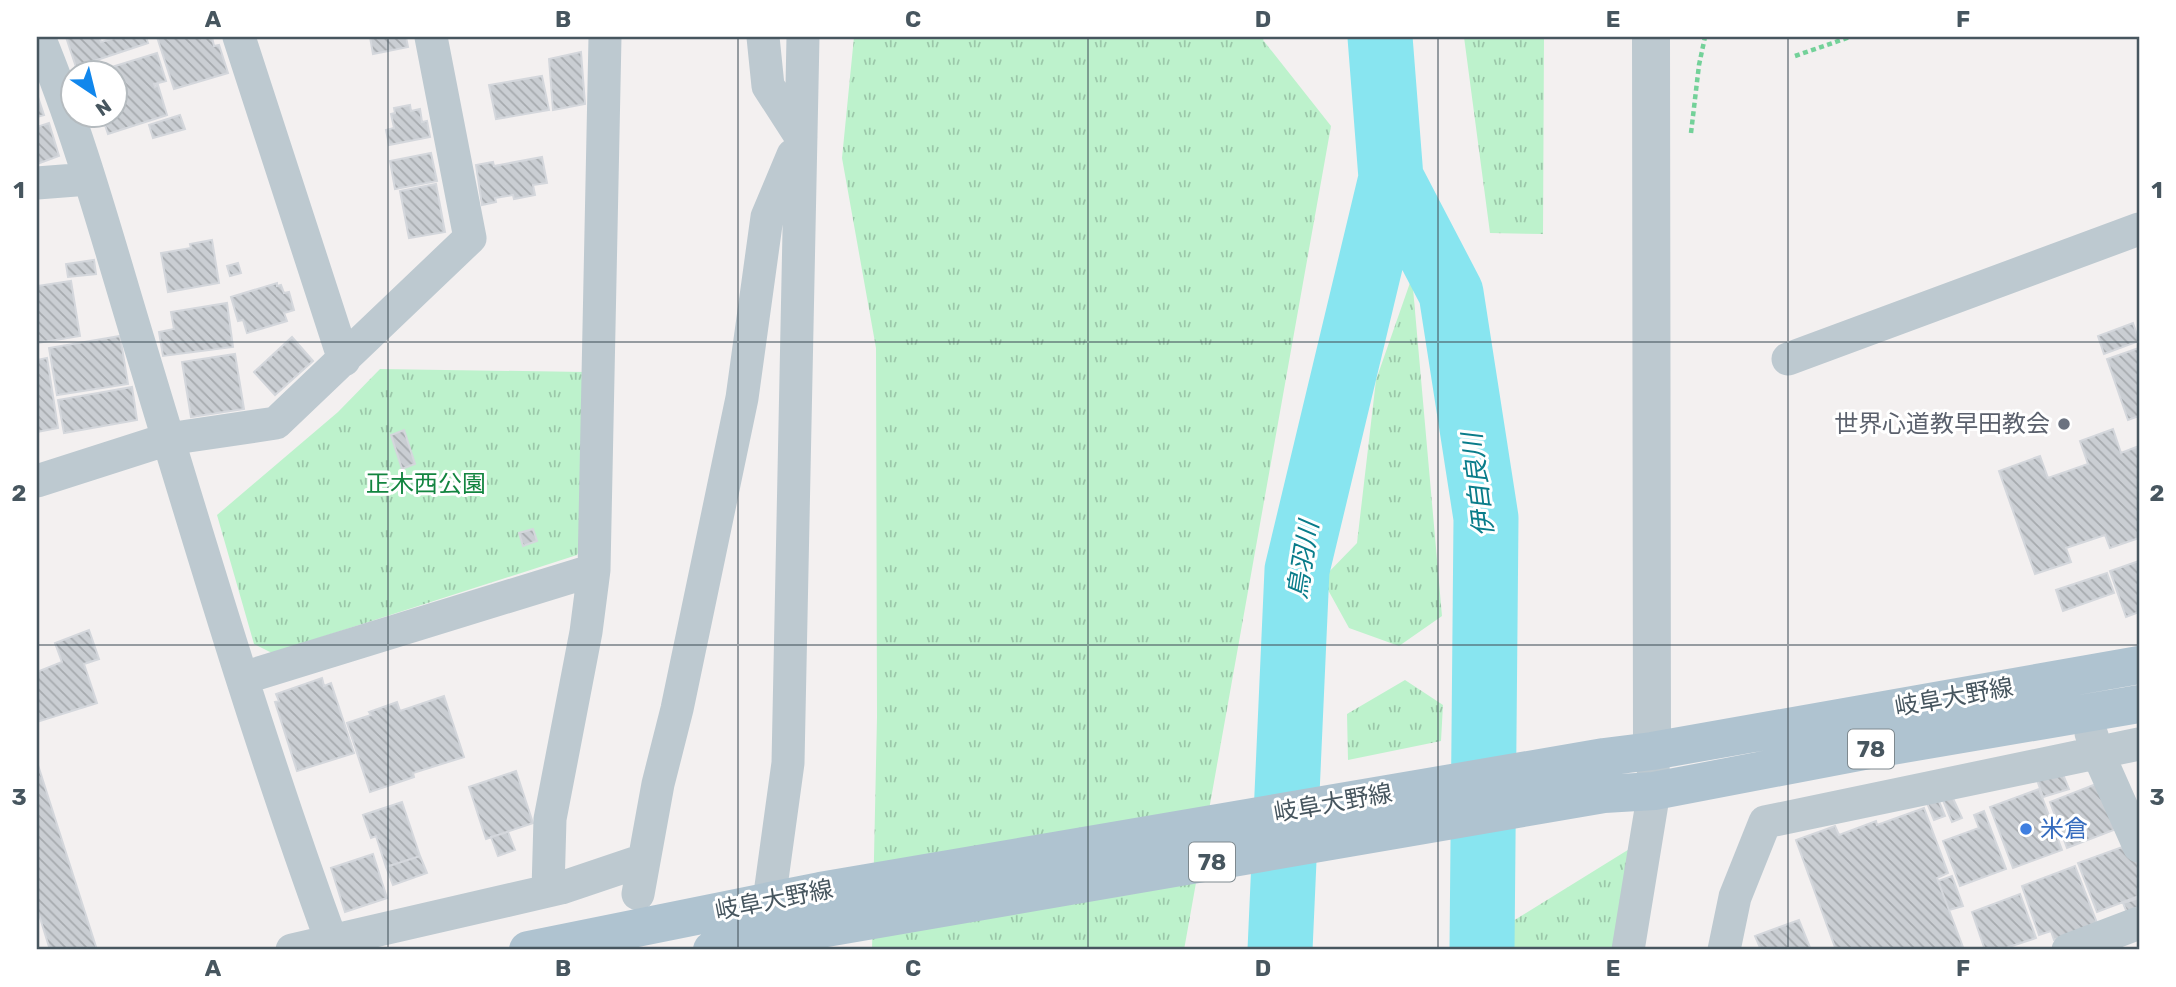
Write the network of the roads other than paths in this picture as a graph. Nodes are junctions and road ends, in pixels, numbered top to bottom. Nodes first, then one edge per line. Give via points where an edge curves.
1 (38, 37) edge
2 (239, 37) edge
3 (431, 37) edge
4 (605, 37) edge
5 (763, 37) edge
6 (803, 37) edge
7 (1651, 37) edge
8 (801, 137) junction
9 (89, 179) junction
10 (37, 183) edge
11 (2139, 229) edge
12 (1788, 359) dead end
13 (344, 360) junction
14 (168, 439) junction
15 (37, 481) edge
16 (594, 570) junction
17 (2139, 665) edge
18 (2099, 671) junction
19 (243, 678) junction
20 (2139, 704) edge
21 (2085, 714) junction
22 (2139, 744) edge
23 (1652, 751) junction
24 (2097, 751) junction
25 (1654, 791) junction
26 (2139, 846) edge
27 (555, 889) junction
28 (769, 901) junction
29 (2139, 923) edge
30 (331, 945) edge
31 (769, 945) edge
32 (292, 950) edge
33 (528, 950) edge
34 (712, 950) edge
35 (1628, 950) edge
36 (1724, 950) edge
37 (2068, 950) edge

1 - 9 street
2 - 13 street
3 - 13 street via 470,238
4 - 16 street
5 - 8 street via 768,86
6 - 8 street
7 - 23 street
8 - 27 street via 767,217 742,398 677,709 634,874
8 - 28 street via 788,763
9 - 10 street
9 - 14 street
11 - 12 street
13 - 14 street via 276,423
14 - 15 street
14 - 19 street
16 - 19 street
16 - 27 street via 550,819
17 - 18 main road, 岐阜大野線 / 78
18 - 21 street
18 - 23 main road, 岐阜大野線 / 78
19 - 30 street
20 - 21 main road, 岐阜大野線 / 78
21 - 24 street
21 - 25 main road, 岐阜大野線 / 78
22 - 24 street
23 - 25 street
23 - 28 main road, 岐阜大野線 / 78
24 - 26 street
24 - 36 street via 1766,822 1735,897
25 - 31 main road, 岐阜大野線 / 78 via 1604,794 820,929
25 - 35 street
27 - 30 street
28 - 33 main road, 岐阜大野線 / 78
29 - 37 street
30 - 32 street
31 - 34 main road, 岐阜大野線 / 78

